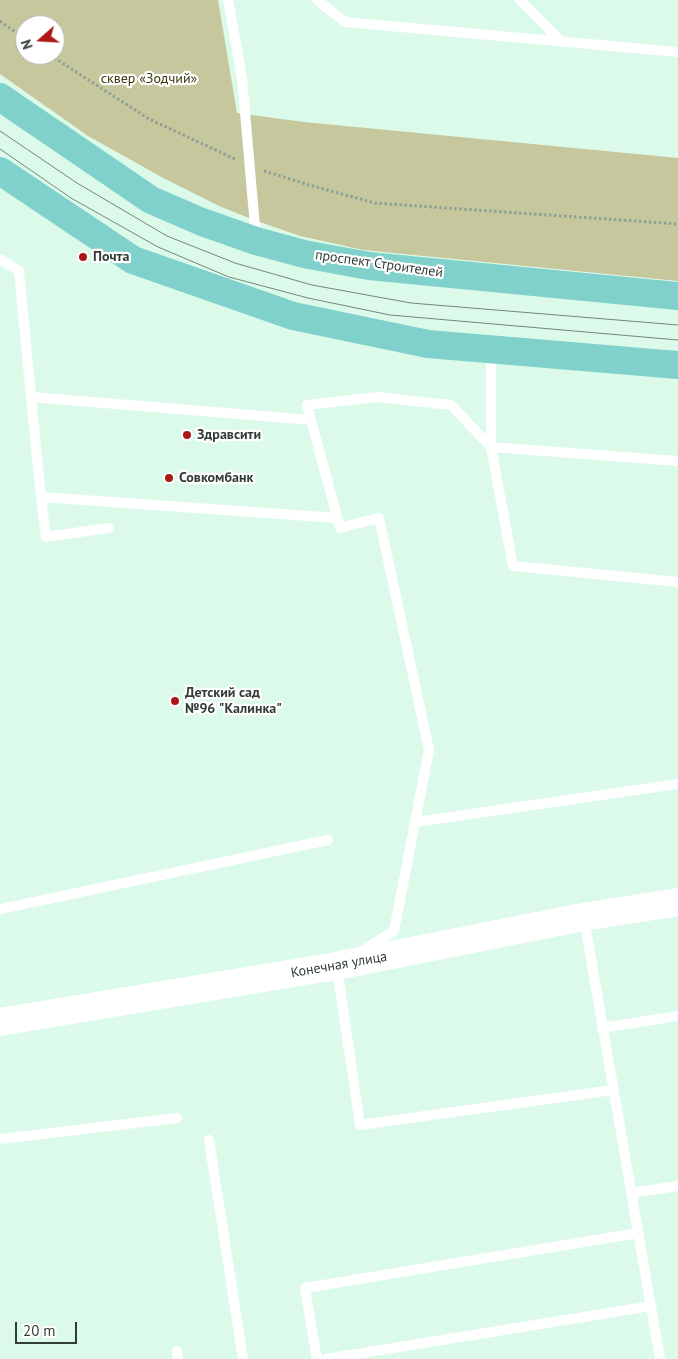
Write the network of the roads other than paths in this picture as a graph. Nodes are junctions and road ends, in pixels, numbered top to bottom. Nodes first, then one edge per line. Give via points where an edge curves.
1 (228, 0) edge
2 (317, 0) edge
3 (520, 0) edge
4 (562, 42) junction
5 (678, 52) edge
6 (0, 97) edge
7 (0, 171) edge
8 (256, 241) junction
9 (0, 259) edge
10 (678, 296) edge
11 (491, 349) junction
12 (678, 366) edge
13 (32, 397) junction
14 (311, 420) junction
15 (491, 447) junction
16 (678, 461) edge
17 (41, 497) junction
18 (337, 518) junction
19 (109, 528) dead end
20 (678, 582) edge
21 (678, 784) edge
22 (416, 822) junction
23 (328, 840) dead end
24 (678, 902) edge
25 (0, 909) edge
26 (584, 917) junction
27 (336, 966) junction
28 (678, 1016) edge
29 (0, 1022) edge
30 (602, 1028) junction
31 (613, 1090) junction
32 (177, 1118) dead end
33 (0, 1139) edge
34 (209, 1140) dead end
35 (678, 1186) edge
36 (631, 1193) junction
37 (638, 1233) junction
38 (651, 1306) junction
39 (243, 1359) edge
40 (317, 1359) edge
41 (326, 1359) edge
42 (660, 1359) edge

1 - 8 lane via 242,78
2 - 4 lane via 345,22
3 - 4 lane
4 - 5 lane
6 - 8 main road, проспект Строителей via 152,200
7 - 11 main road via 133,260 293,316 428,344
8 - 10 main road, проспект Строителей via 369,266
9 - 13 lane via 19,271
11 - 12 main road
11 - 15 lane
13 - 14 lane
13 - 17 lane
14 - 15 lane via 307,405 377,397 451,405
14 - 18 lane
15 - 16 lane
15 - 20 lane via 513,566
17 - 18 lane
17 - 19 lane via 46,537
18 - 22 lane via 340,528 379,518 429,750
21 - 22 lane
22 - 27 lane via 394,931
23 - 25 lane
24 - 26 street, Конечная улица
26 - 27 street, Конечная улица
26 - 30 lane
27 - 29 street, Конечная улица
27 - 31 lane via 360,1125
28 - 30 lane
30 - 31 lane
31 - 36 lane
32 - 33 lane
34 - 39 lane
35 - 36 lane
36 - 37 lane
37 - 38 lane
37 - 40 lane via 305,1288
38 - 41 lane
38 - 42 lane

